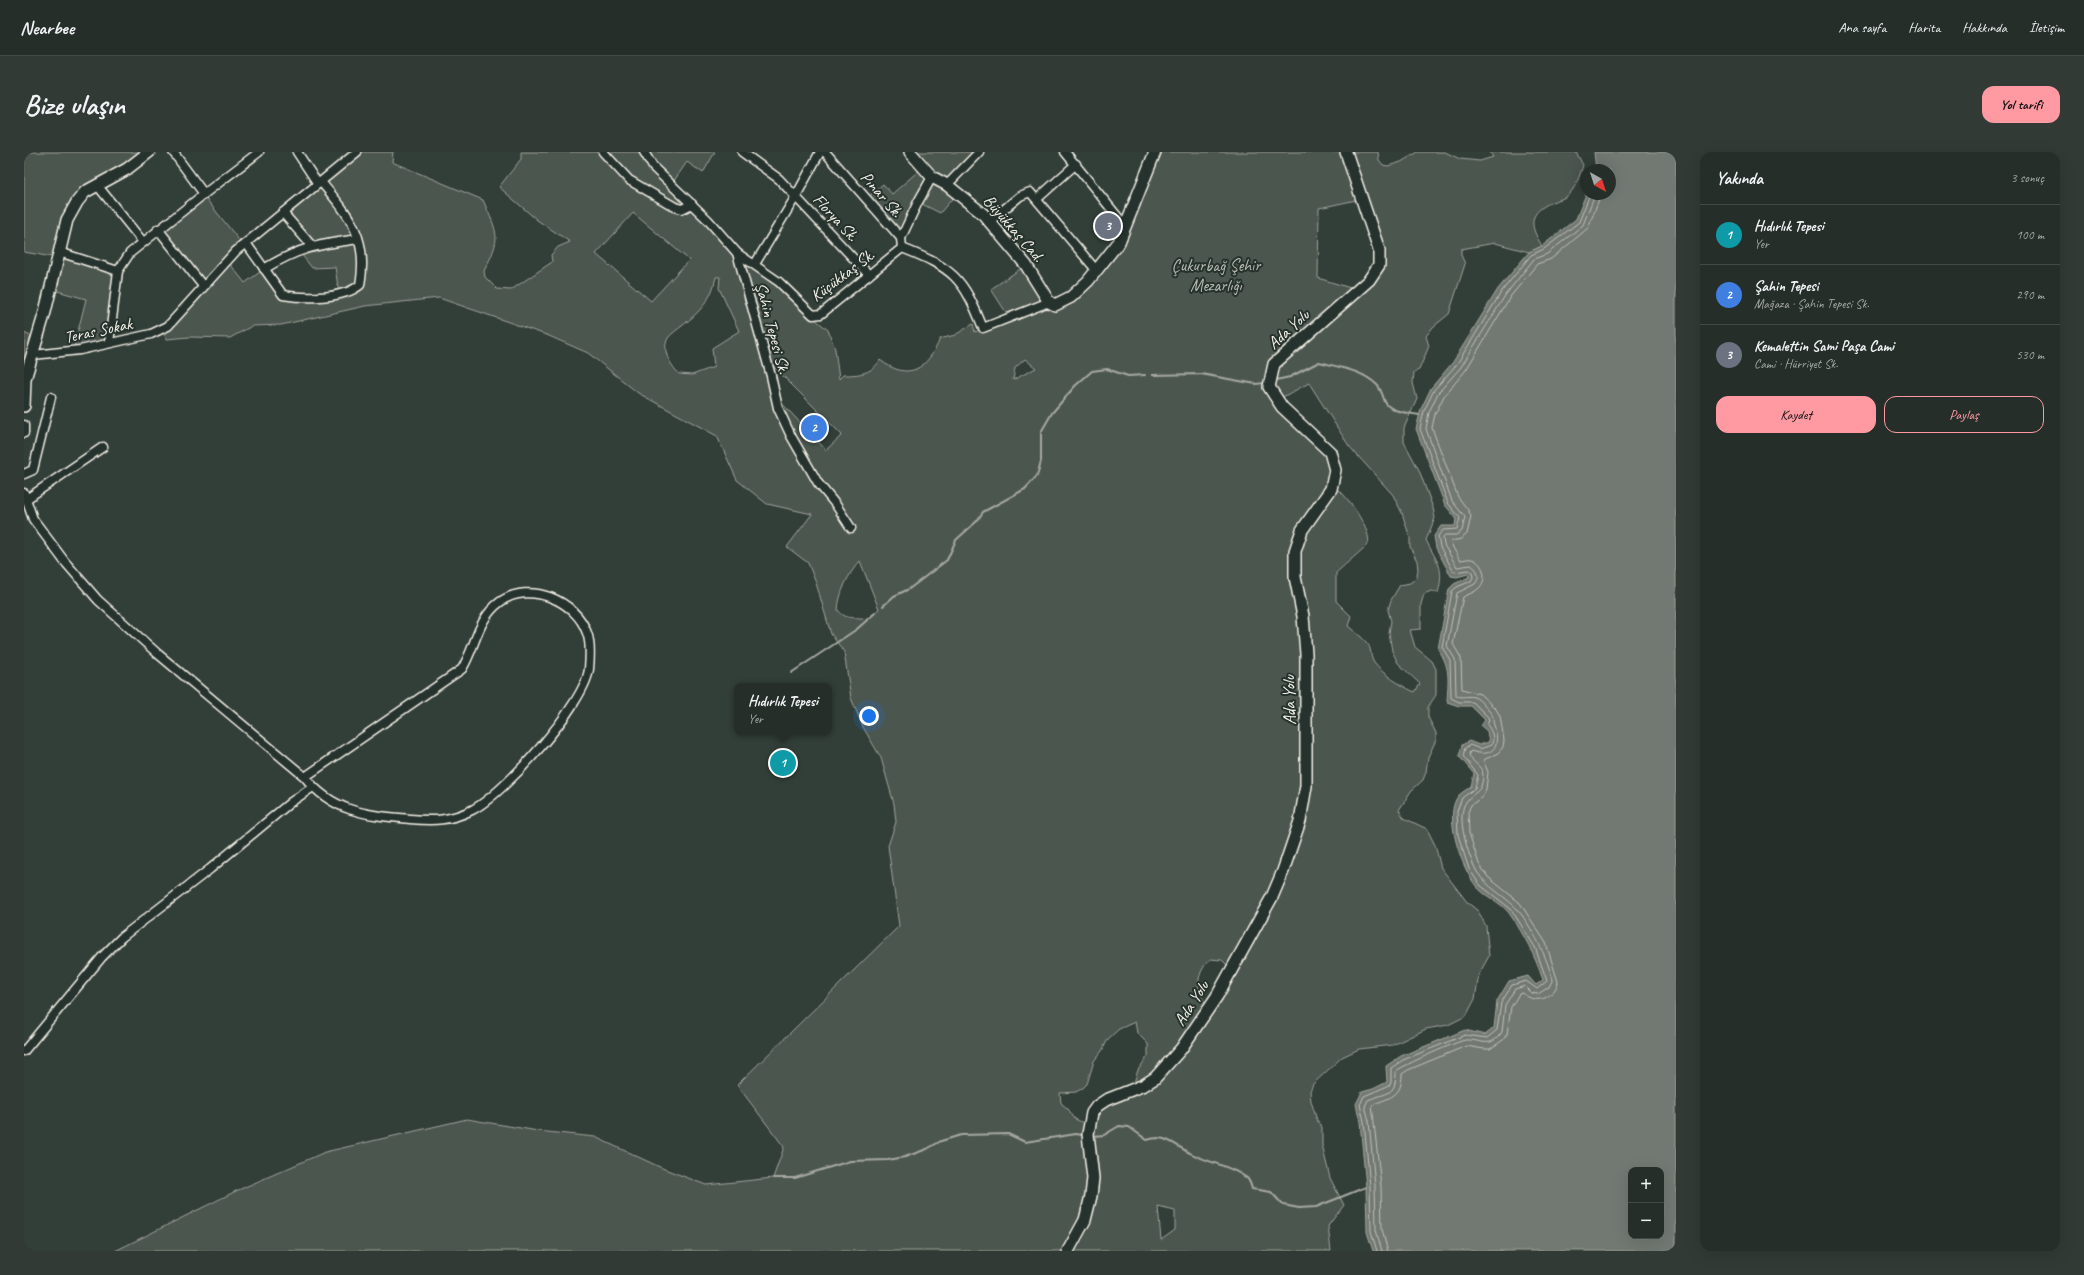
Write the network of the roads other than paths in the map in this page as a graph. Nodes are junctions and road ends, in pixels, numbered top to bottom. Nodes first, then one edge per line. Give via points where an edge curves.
1 (149, 152) edge
2 (173, 152) edge
3 (258, 152) edge
4 (297, 152) edge
5 (357, 152) edge
6 (603, 152) edge
7 (644, 152) edge
8 (742, 152) edge
9 (820, 152) edge
10 (825, 152) edge
11 (910, 152) edge
12 (979, 152) edge
13 (1065, 152) edge
14 (1155, 152) edge
15 (1346, 152) edge
16 (1076, 164) junction
17 (932, 177) junction
18 (320, 183) junction
19 (97, 185) junction
20 (947, 185) junction
21 (204, 194) junction
22 (796, 196) junction
23 (1037, 199) junction
24 (692, 204) junction
25 (283, 213) junction
26 (990, 221) junction
27 (1126, 227) junction
28 (158, 229) junction
29 (901, 238) junction
30 (358, 239) junction
31 (143, 242) junction
32 (246, 243) junction
33 (312, 246) junction
34 (902, 248) junction
35 (59, 252) junction
36 (737, 253) junction
37 (755, 264) junction
38 (264, 269) junction
39 (118, 271) junction
40 (1097, 271) junction
41 (869, 275) junction
42 (203, 286) junction
43 (1049, 302) junction
44 (109, 343) junction
45 (33, 355) junction
46 (51, 397) dead end
47 (24, 406) edge
48 (24, 425) edge
49 (24, 433) edge
50 (103, 447) dead end
51 (24, 474) edge
52 (25, 497) edge
53 (851, 528) dead end
54 (305, 777) junction
55 (312, 787) junction
56 (24, 1051) edge
57 (1068, 1251) edge

1 - 19 street via 127,169
2 - 21 street
3 - 21 street
4 - 18 street
5 - 18 street
6 - 24 street via 629,180 682,209
7 - 24 street, Şahin Tepesi Sk. via 653,167
8 - 22 street, Florya Sk. via 779,179
9 - 22 street
10 - 29 street, Pınar Sk.
11 - 17 street, Büyükkaş Cad.
12 - 20 street
13 - 16 street
14 - 27 street
15 - 57 street, Ada Yolu via 1379,250 1379,265 1369,280 1274,364 1269,387 1282,407 1330,452 1335,470 1331,489 1302,530 1295,551 1295,577 1306,646 1306,786 1300,821 1272,897 1217,996 1181,1049 1155,1078 1106,1100 1092,1113 1088,1125 1093,1178 1092,1196 1085,1220
16 - 23 street
16 - 27 street
17 - 20 street, Büyükkaş Cad.
17 - 29 street
18 - 25 street
18 - 30 street via 347,212 357,231
19 - 31 street
19 - 35 street via 77,202 67,220
20 - 26 street, Büyükkaş Cad.
21 - 28 street
22 - 37 street
22 - 41 street, Florya Sk.
23 - 26 street via 1030,192 1024,193
23 - 40 street
24 - 36 street, Şahin Tepesi Sk.
25 - 32 street
25 - 33 street
26 - 43 street, Büyükkaş Cad. via 1026,265
27 - 40 street via 1119,242
28 - 31 street
28 - 42 street
29 - 34 street
30 - 33 street
30 - 38 street via 363,267 360,285 352,290 339,294 298,298 283,296
31 - 39 street via 130,253
32 - 38 street
32 - 42 street via 223,263
33 - 38 street via 283,257
34 - 41 street, Küçükkaş Sk.
34 - 43 street via 930,259 954,274 971,297 983,328
35 - 39 street
35 - 45 street
36 - 37 street, Küçükkaş Sk.
36 - 53 street, Şahin Tepesi Sk. via 778,408 818,483
37 - 41 street, Küçükkaş Sk. via 779,282 813,314 821,314
39 - 44 street
40 - 43 street via 1071,297 1055,304
42 - 44 street, Teras Sokak via 168,326 151,334
44 - 45 street, Teras Sokak via 80,350
45 - 47 street via 25,379
46 - 51 street via 33,470
48 - 49 street
50 - 52 street
52 - 54 street via 33,519 98,600 158,654
54 - 55 street
54 - 55 street via 462,669 470,656 475,635 486,616 501,602 519,593 535,593 555,599 581,619 588,633 590,649 589,670 582,690 563,721 489,800 465,813 434,821 365,815 339,806
55 - 56 street via 122,937 102,957

